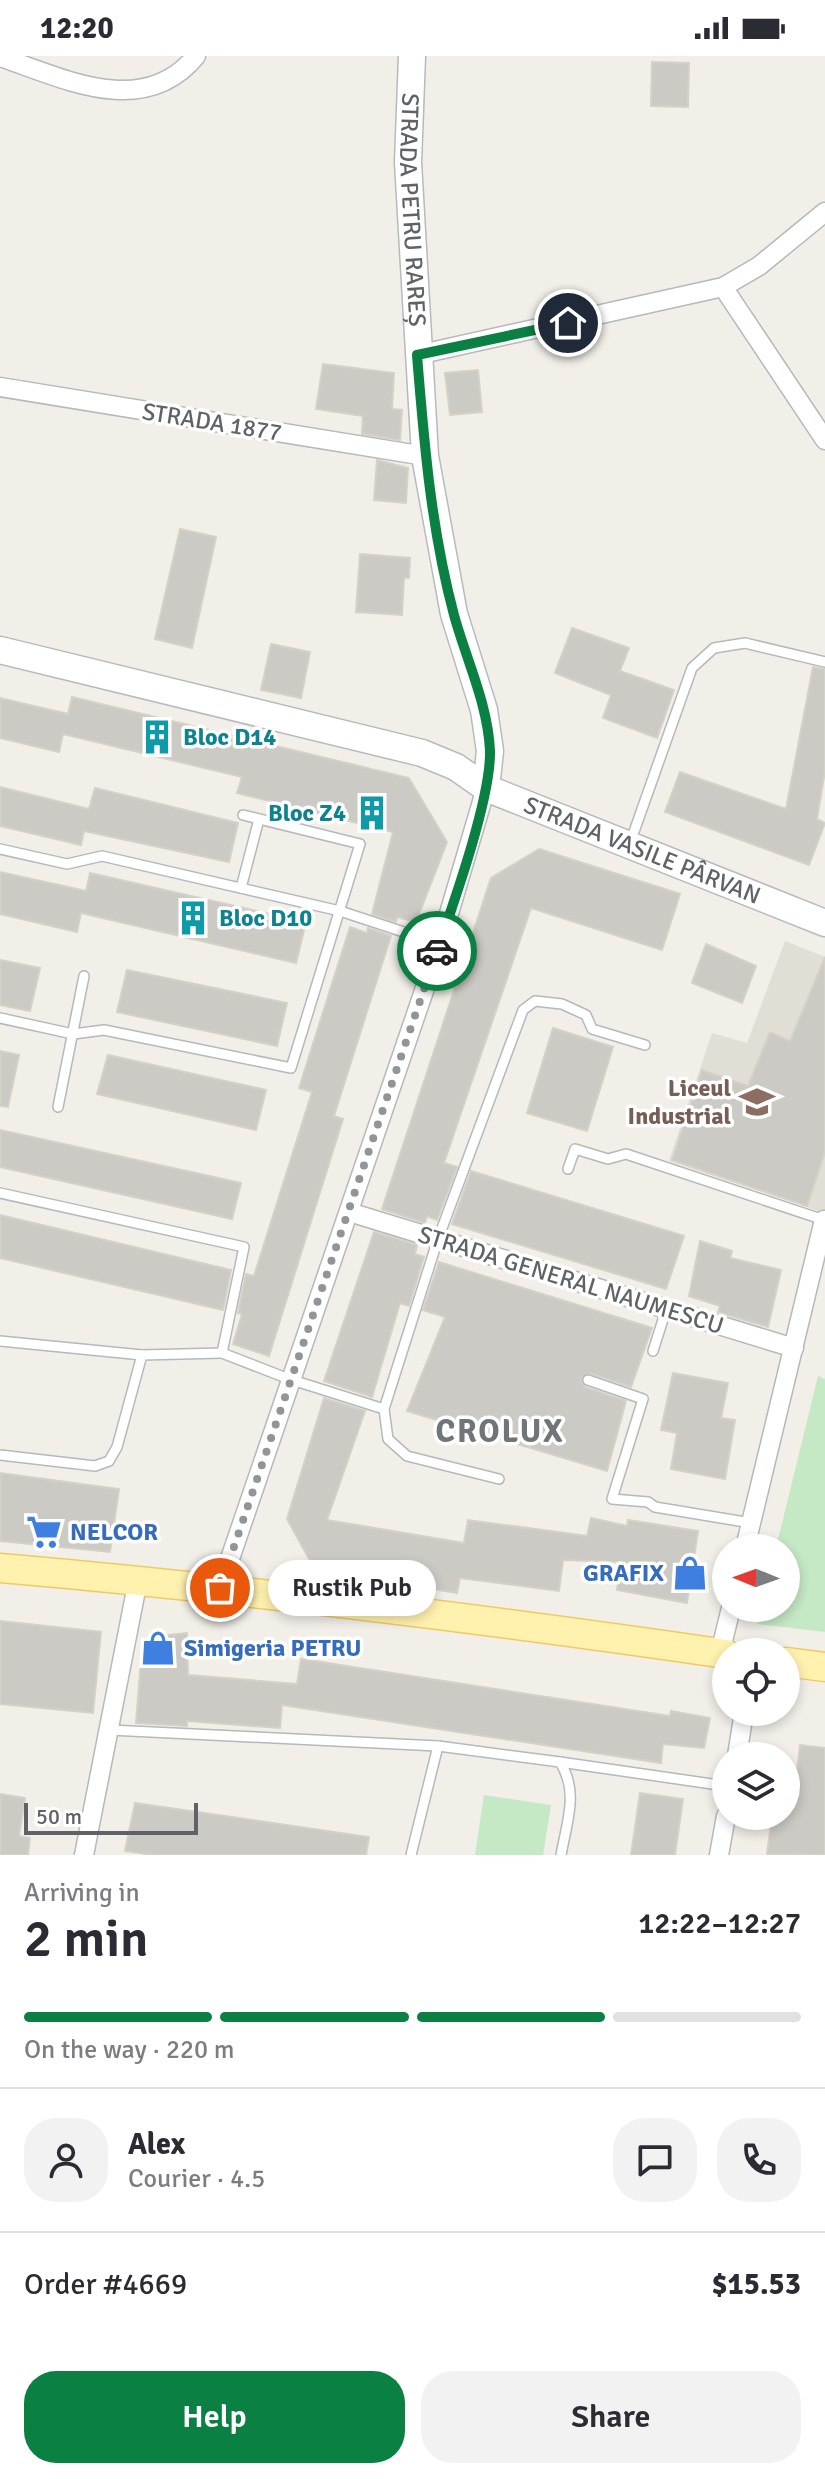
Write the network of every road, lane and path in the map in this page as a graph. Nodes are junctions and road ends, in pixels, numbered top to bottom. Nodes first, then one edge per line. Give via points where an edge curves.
1 (196, 56) edge
2 (412, 56) edge
3 (0, 57) edge
4 (825, 212) edge
5 (723, 287) junction
6 (417, 355) junction
7 (0, 387) edge
8 (825, 440) edge
9 (425, 456) junction
10 (0, 650) edge
11 (825, 662) edge
12 (486, 788) junction
13 (243, 815) dead end
14 (259, 819) junction
15 (630, 843) junction
16 (0, 849) edge
17 (241, 888) junction
18 (340, 911) junction
19 (825, 923) edge
20 (440, 944) junction
21 (84, 976) dead end
22 (0, 1018) edge
23 (73, 1034) junction
24 (645, 1045) dead end
25 (58, 1107) dead end
26 (568, 1169) dead end
27 (0, 1193) edge
28 (349, 1212) junction
29 (824, 1220) edge
30 (438, 1239) junction
31 (666, 1310) junction
32 (0, 1341) edge
33 (794, 1348) junction
34 (653, 1351) dead end
35 (222, 1353) junction
36 (142, 1355) junction
37 (289, 1379) junction
38 (588, 1380) dead end
39 (384, 1409) junction
40 (0, 1455) edge
41 (499, 1479) dead end
42 (751, 1523) junction
43 (748, 1534) edge
44 (0, 1568) edge
45 (138, 1580) junction
46 (220, 1588) junction
47 (712, 1652) edge
48 (800, 1664) edge
49 (825, 1667) edge
50 (110, 1730) junction
51 (438, 1746) junction
52 (560, 1762) junction
53 (712, 1784) edge
54 (723, 1830) edge
55 (84, 1855) edge
56 (411, 1855) edge
57 (561, 1855) edge
58 (719, 1855) edge

1 - 3 street via 165,80 140,90 115,91 87,88
2 - 6 main road, STRADA PETRU RAREȘ via 408,162
4 - 5 street via 759,266
5 - 6 street
5 - 8 street
6 - 9 main road, STRADA PETRU RAREȘ
7 - 9 street, STRADA 1877
9 - 12 main road, STRADA PETRU RAREȘ via 454,614 484,710 490,751
10 - 12 main road, STRADA VASILE PÂRVAN via 422,753 456,767
11 - 15 lane via 745,643 714,648 692,668
12 - 15 main road, STRADA VASILE PÂRVAN
12 - 20 street
13 - 14 lane
14 - 17 lane
14 - 18 lane via 360,844
15 - 19 main road, STRADA VASILE PÂRVAN
16 - 17 lane via 67,864 102,856
17 - 18 lane
18 - 20 lane
18 - 23 lane via 291,1068 104,1030
20 - 28 street
21 - 23 lane
22 - 23 lane
23 - 25 lane
24 - 30 lane via 592,1029 586,1015 562,1004 535,1001 523,1010
26 - 29 lane via 575,1149 608,1159 626,1154
27 - 35 lane via 244,1247
28 - 30 street, STRADA GENERAL NAUMESCU
28 - 37 street
29 - 33 street
30 - 31 street, STRADA GENERAL NAUMESCU
30 - 39 lane
31 - 33 street, STRADA GENERAL NAUMESCU
31 - 34 lane
32 - 36 lane
33 - 42 street
35 - 36 lane
35 - 37 lane
36 - 40 lane via 109,1461 95,1466
37 - 39 lane
37 - 46 street
38 - 42 lane via 643,1399 612,1499
39 - 41 lane via 388,1439 407,1456
42 - 43 street
44 - 45 main road
45 - 46 main road
45 - 50 street
46 - 47 main road
48 - 49 main road
50 - 51 lane
50 - 55 street
51 - 52 lane
51 - 56 lane
52 - 53 lane
52 - 57 lane via 570,1775 572,1790
54 - 58 street

